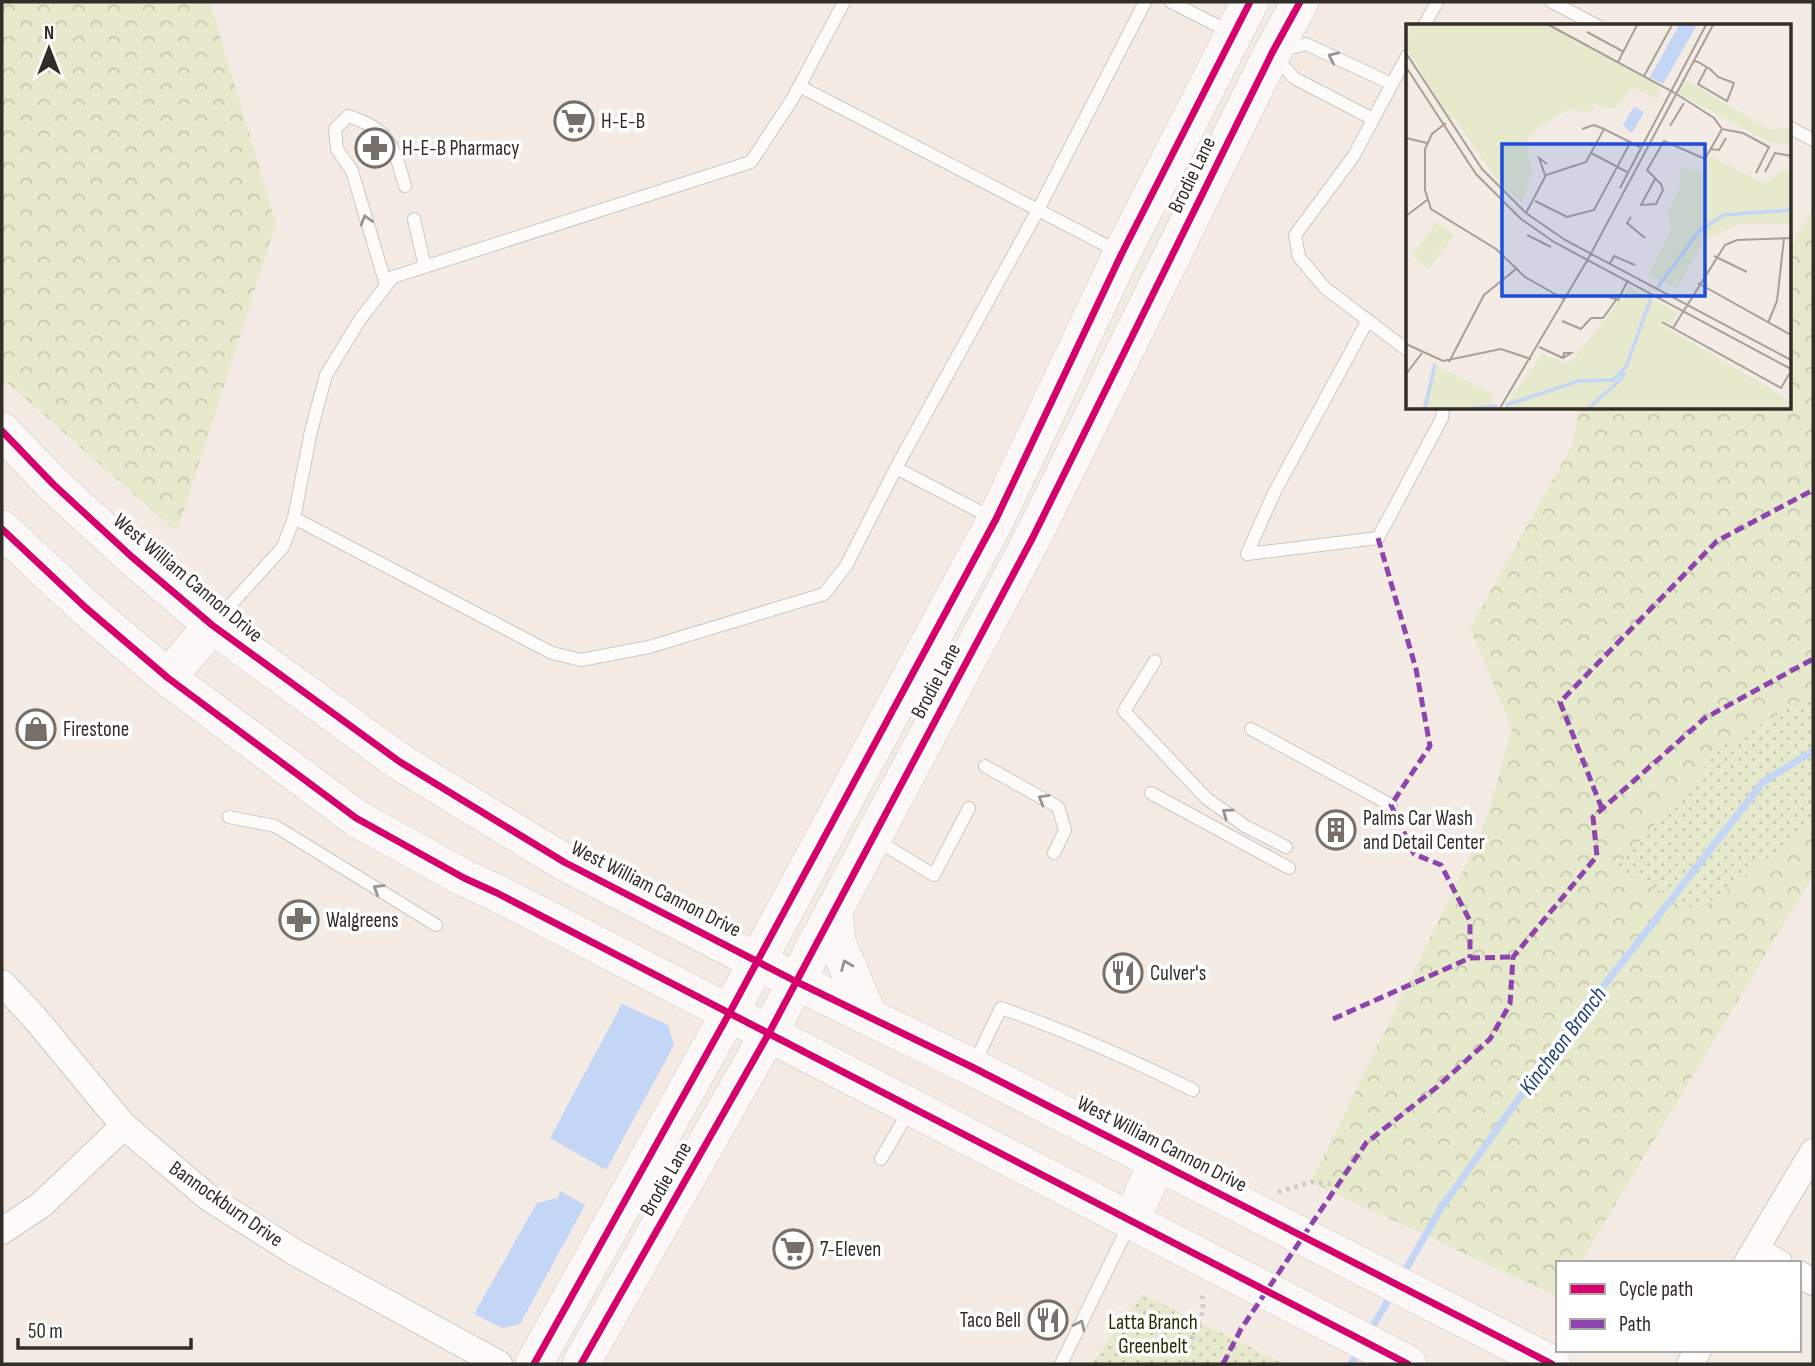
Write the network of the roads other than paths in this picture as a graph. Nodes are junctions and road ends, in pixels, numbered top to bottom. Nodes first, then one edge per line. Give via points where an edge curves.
1 (844, 2) edge
2 (1144, 2) edge
3 (1171, 2) edge
4 (1250, 2) edge
5 (1300, 2) edge
6 (1437, 2) edge
7 (1552, 2) edge
8 (1424, 24) edge
9 (1594, 24) edge
10 (1233, 34) junction
11 (1272, 53) junction
12 (1406, 58) edge
13 (1392, 84) junction
14 (799, 86) junction
15 (1373, 119) junction
16 (1790, 128) edge
17 (1813, 140) edge
18 (405, 186) dead end
19 (1038, 210) junction
20 (414, 219) dead end
21 (1122, 253) junction
22 (425, 267) junction
23 (386, 285) junction
24 (1368, 320) junction
25 (1406, 349) edge
26 (1443, 410) edge
27 (2, 431) edge
28 (896, 468) junction
29 (294, 518) junction
30 (996, 519) junction
31 (2, 529) edge
32 (212, 625) junction
33 (1154, 660) dead end
34 (168, 678) junction
35 (1251, 729) dead end
36 (985, 766) dead end
37 (1151, 793) dead end
38 (1391, 805) dead end
39 (969, 808) dead end
40 (229, 817) dead end
41 (873, 838) junction
42 (1286, 847) dead end
43 (1054, 853) dead end
44 (1289, 869) dead end
45 (834, 912) junction
46 (436, 925) dead end
47 (758, 961) junction
48 (797, 982) junction
49 (2, 983) edge
50 (730, 1012) junction
51 (868, 1015) junction
52 (769, 1033) junction
53 (972, 1067) junction
54 (1193, 1090) dead end
55 (910, 1108) junction
56 (124, 1126) junction
57 (1813, 1152) edge
58 (881, 1159) dead end
59 (1157, 1162) junction
60 (1131, 1220) junction
61 (2, 1231) edge
62 (1751, 1256) edge
63 (1771, 1261) edge
64 (1406, 1363) edge
65 (499, 1364) edge
66 (534, 1364) edge
67 (581, 1364) edge
68 (1061, 1364) edge
69 (1552, 1364) edge

1 - 14 lane
2 - 19 lane
3 - 10 lane
4 - 10 main road, Brodie Lane
5 - 11 main road, Brodie Lane
6 - 8 lane
7 - 9 lane
10 - 11 main road
10 - 21 main road, Brodie Lane
13 -> 11 lane via 1306,44
11 - 15 lane via 1294,78
11 - 41 main road, Brodie Lane via 1033,537
12 - 13 lane
13 - 15 lane
14 - 19 lane
14 - 22 lane via 751,162
15 - 24 lane via 1353,157 1295,235 1299,257 1325,288
16 - 17 lane
23 -> 18 lane via 352,171 337,149 335,129 348,116 371,124 394,147
19 - 21 lane
19 - 28 lane
20 - 22 lane
21 - 30 main road, Brodie Lane
22 - 23 lane via 393,277
23 - 29 lane via 326,375
24 - 25 lane
24 - 26 lane via 1274,493 1247,554 1378,538
27 - 32 main road, West William Cannon Drive via 122,548
28 - 29 lane via 846,566 824,594 649,647 581,660 552,653
28 - 30 lane
29 - 32 lane via 283,547
30 - 47 main road, Brodie Lane
31 - 34 main road
32 - 34 main road
32 - 47 main road, West William Cannon Drive via 400,762 564,862
42 -> 33 lane via 1245,826 1206,798 1124,711
34 - 50 main road via 356,818 464,878
35 - 38 lane
43 -> 36 lane via 1065,830 1058,807
37 - 44 lane
39 - 41 lane via 934,875
46 -> 40 lane via 275,826
41 - 45 main road, Brodie Lane
45 - 48 main road, Brodie Lane
51 -> 45 main road via 837,942
47 - 48 main road, West William Cannon Drive
47 - 50 main road, Brodie Lane
48 - 51 main road, West William Cannon Drive
48 - 52 main road, Brodie Lane
49 - 56 street, Bannockburn Drive
50 - 52 main road
50 - 66 main road, Brodie Lane
51 - 53 main road, West William Cannon Drive
52 - 55 main road
52 - 67 main road, Brodie Lane
53 - 54 lane via 1001,1008
53 - 59 main road, West William Cannon Drive
55 - 58 lane
55 - 60 main road
56 - 61 street via 41,1205
56 - 65 street, Bannockburn Drive via 250,1225
57 - 62 street
59 - 60 main road
59 - 69 main road, West William Cannon Drive via 1263,1202 1429,1301
60 - 64 main road via 1216,1280
68 -> 60 lane
62 - 63 street

